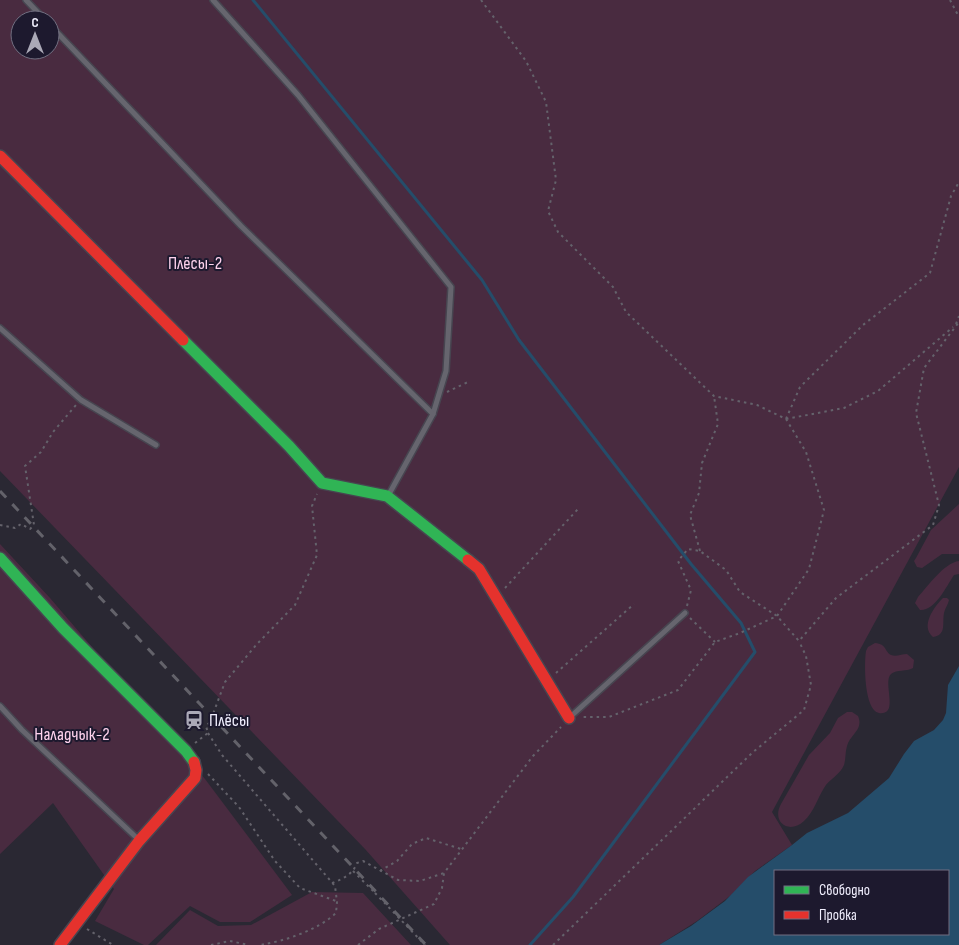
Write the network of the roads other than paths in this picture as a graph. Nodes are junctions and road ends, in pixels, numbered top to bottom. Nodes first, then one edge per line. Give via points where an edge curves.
1 (26, 0) edge
2 (213, 0) edge
3 (36, 10) edge
4 (60, 36) edge
5 (0, 156) edge
6 (0, 328) edge
7 (433, 414) junction
8 (156, 445) dead end
9 (387, 496) junction
10 (0, 558) edge
11 (685, 613) road end
12 (0, 706) edge
13 (569, 718) joint
14 (139, 841) junction
15 (60, 945) edge

1 - 3 lane
2 - 7 lane via 298,94 451,287 446,371
4 - 7 lane via 241,226
5 - 9 street via 322,483
6 - 8 lane via 81,400
7 - 9 lane
9 - 13 street via 479,568
10 - 14 street via 63,628 195,762 195,778
11 - 13 lane
12 - 14 lane
14 - 15 street

